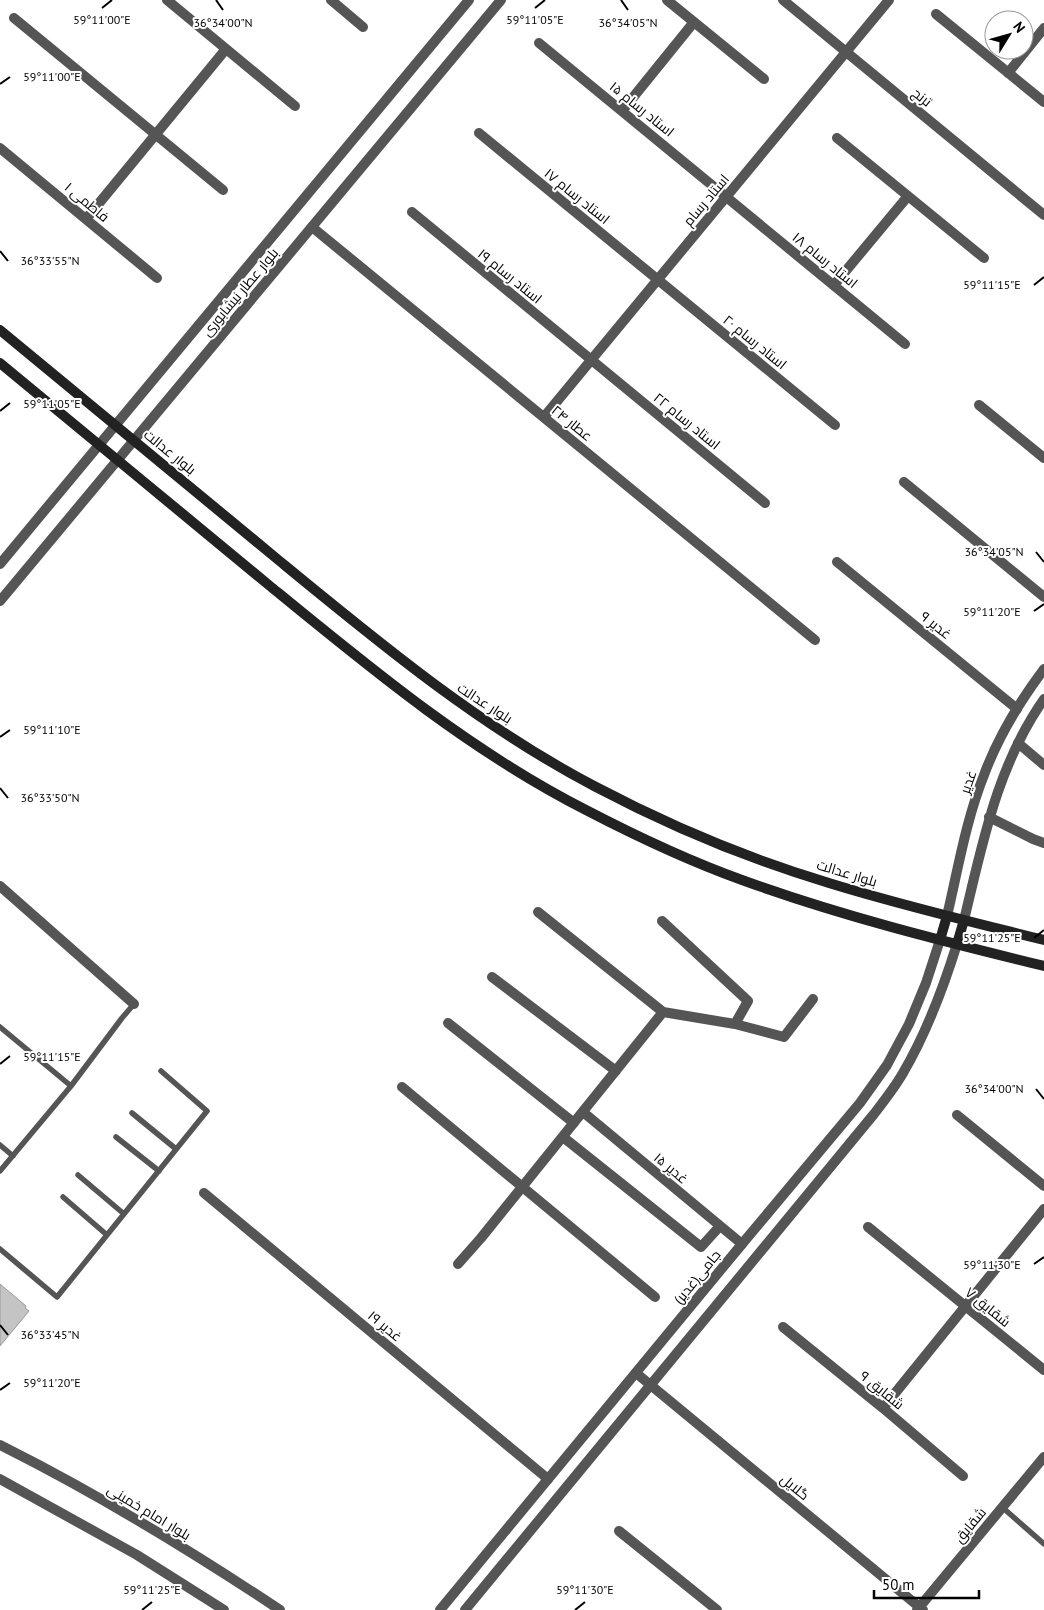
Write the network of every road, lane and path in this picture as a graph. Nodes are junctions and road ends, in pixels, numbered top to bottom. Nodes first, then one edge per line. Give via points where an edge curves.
1 (167, 0) edge
2 (331, 0) edge
3 (469, 0) edge
4 (502, 0) edge
5 (667, 0) edge
6 (783, 0) edge
7 (889, 0) edge
8 (936, 14) dead end
9 (14, 18) dead end
10 (694, 22) junction
11 (363, 27) dead end
12 (1044, 28) edge
13 (540, 43) dead end
14 (226, 49) junction
15 (846, 52) junction
16 (1008, 73) junction
17 (764, 79) dead end
18 (1044, 102) edge
19 (295, 106) dead end
20 (622, 111) junction
21 (479, 133) dead end
22 (155, 134) junction
23 (837, 138) dead end
24 (0, 148) edge
25 (223, 190) dead end
26 (908, 196) junction
27 (726, 197) junction
28 (412, 212) dead end
29 (1044, 215) edge
30 (86, 219) junction
31 (312, 227) junction
32 (984, 258) dead end
33 (157, 278) dead end
34 (658, 280) junction
35 (834, 285) junction
36 (0, 330) edge
37 (906, 344) dead end
38 (591, 360) junction
39 (0, 363) edge
40 (979, 405) dead end
41 (544, 418) junction
42 (115, 425) junction
43 (835, 425) dead end
44 (134, 440) junction
45 (99, 445) junction
46 (1043, 454) edge
47 (118, 460) junction
48 (904, 482) dead end
49 (765, 502) dead end
50 (837, 562) dead end
51 (0, 564) edge
52 (1044, 597) edge
53 (0, 601) edge
54 (815, 640) dead end
55 (1044, 669) edge
56 (1044, 699) edge
57 (1017, 710) junction
58 (1018, 743) junction
59 (1044, 765) edge
60 (989, 817) junction
61 (1044, 843) edge
62 (0, 886) edge
63 (538, 912) dead end
64 (947, 916) junction
65 (964, 920) junction
66 (662, 921) dead end
67 (940, 940) junction
68 (1044, 940) edge
69 (957, 944) junction
70 (1044, 966) edge
71 (492, 977) dead end
72 (813, 999) dead end
73 (134, 1004) joint
74 (663, 1012) junction
75 (448, 1023) dead end
76 (735, 1024) junction
77 (0, 1027) edge
78 (161, 1071) dead end
79 (616, 1071) junction
80 (71, 1086) junction
81 (402, 1087) dead end
82 (583, 1112) junction
83 (132, 1113) dead end
84 (957, 1115) dead end
85 (574, 1123) junction
86 (116, 1137) dead end
87 (563, 1137) junction
88 (0, 1145) edge
89 (176, 1149) junction
90 (13, 1156) junction
91 (159, 1170) junction
92 (0, 1171) edge
93 (78, 1176) dead end
94 (523, 1186) junction
95 (1044, 1186) edge
96 (204, 1193) dead end
97 (63, 1197) dead end
98 (1044, 1209) edge
99 (124, 1214) junction
100 (720, 1226) junction
101 (868, 1227) dead end
102 (107, 1235) junction
103 (742, 1244) junction
104 (0, 1248) edge
105 (458, 1264) dead end
106 (655, 1296) dead end
107 (965, 1306) junction
108 (783, 1327) dead end
109 (1044, 1370) edge
110 (636, 1373) junction
111 (650, 1385) junction
112 (883, 1408) junction
113 (0, 1445) edge
114 (1044, 1457) edge
115 (963, 1476) dead end
116 (0, 1479) edge
117 (548, 1479) junction
118 (1002, 1507) junction
119 (619, 1531) dead end
120 (1044, 1544) edge
121 (920, 1609) edge
122 (224, 1610) edge
123 (280, 1610) edge
124 (440, 1610) edge
125 (465, 1610) edge
126 (717, 1610) edge

1 - 14 street
2 - 11 street
3 - 42 street, بلوار عطار نیشابوری
4 - 31 street, بلوار عطار نیشابوری
5 - 10 street
6 - 15 street, ترنج
7 - 15 street, استاد رسام
8 - 16 street
9 - 22 street
10 - 17 street
10 - 20 street
12 - 16 street
13 - 20 street, استاد رسام ۱۵
14 - 19 street
14 - 22 street
15 - 27 street, استاد رسام
15 - 29 street, ترنج
16 - 18 street
20 - 27 street, استاد رسام ۱۵
21 - 34 street, استاد رسام ۱۷
22 - 25 street
22 - 30 street
23 - 26 street
24 - 30 street, فاطمی ۱
26 - 32 street
26 - 35 street
27 - 34 street, استاد رسام
27 - 35 street, استاد رسام ۱۸
28 - 38 street, استاد رسام ۱۹
30 - 33 street, فاطمی ۱
31 - 41 street, عطار ۲۴
31 - 44 street, بلوار عطار نیشابوری
34 - 38 street, استاد رسام
34 - 43 street, استاد رسام ۲۰
35 - 37 street, استاد رسام ۱۸
36 - 42 main road, بلوار عدالت
38 - 41 street, استاد رسام
38 - 49 street, استاد رسام ۲۲
39 - 45 main road
40 - 46 street
41 - 54 street, عطار ۲۴
42 - 44 main road, بلوار عدالت
42 - 45 street, بلوار عطار نیشابوری
44 - 47 street, بلوار عطار نیشابوری
44 - 64 main road, بلوار عدالت via 371,636 445,693 523,744 603,790 748,856
45 - 47 main road
45 - 51 street, بلوار عطار نیشابوری
47 - 53 street, بلوار عطار نیشابوری
47 - 67 main road via 431,714 583,808 740,879 822,907
48 - 52 street
50 - 57 street, غدیر ۹
55 - 57 street, غدیر
56 - 58 street
57 - 64 street, غدیر via 1002,734 984,775 970,817
58 - 59 street
58 - 60 street via 1000,781
60 - 61 street
60 - 65 street
62 - 73 street
63 - 74 street
64 - 65 main road, بلوار عدالت
64 - 67 main road
65 - 68 main road, بلوار عدالت
65 - 69 main road
66 - 76 street via 748,1001
67 - 69 main road
67 - 103 street, جامی(غدیر) via 909,1024 887,1065 860,1103
69 - 70 main road
69 - 111 street via 943,989 903,1075
71 - 79 street
72 - 76 street via 784,1037
73 - 80 lane
74 - 76 street
74 - 79 street
75 - 85 street
77 - 80 lane
78 - 89 lane via 207,1111
79 - 82 street
80 - 90 lane
81 - 94 street
82 - 85 street
82 - 100 street, غدیر ۱۵
83 - 89 lane
84 - 95 street
85 - 87 street
86 - 91 lane
87 - 94 street
87 - 100 street via 701,1247
88 - 90 lane
89 - 91 lane
90 - 92 lane
91 - 99 lane
93 - 99 lane
94 - 105 street
94 - 106 street
96 - 117 street, غدیر ۱۹
97 - 102 lane
98 - 107 street
99 - 102 lane
100 - 103 street, غدیر ۱۵
101 - 107 street, شقایق ۷
102 - 104 lane via 57,1297
103 - 110 street, جامی(غدیر)
107 - 109 street, شقایق ۷
107 - 112 street
108 - 112 street, شقایق ۹
110 - 111 street, گلایل
110 - 117 street, جامی(غدیر)
111 - 121 street, گلایل
111 - 125 street
112 - 115 street, شقایق ۹
113 - 123 street, بلوار امام خمینی via 153,1529
114 - 118 street, شقایق
116 - 122 street via 137,1555
117 - 124 street, جامی(غدیر)
118 - 120 lane
118 - 121 street, شقایق
119 - 126 street

